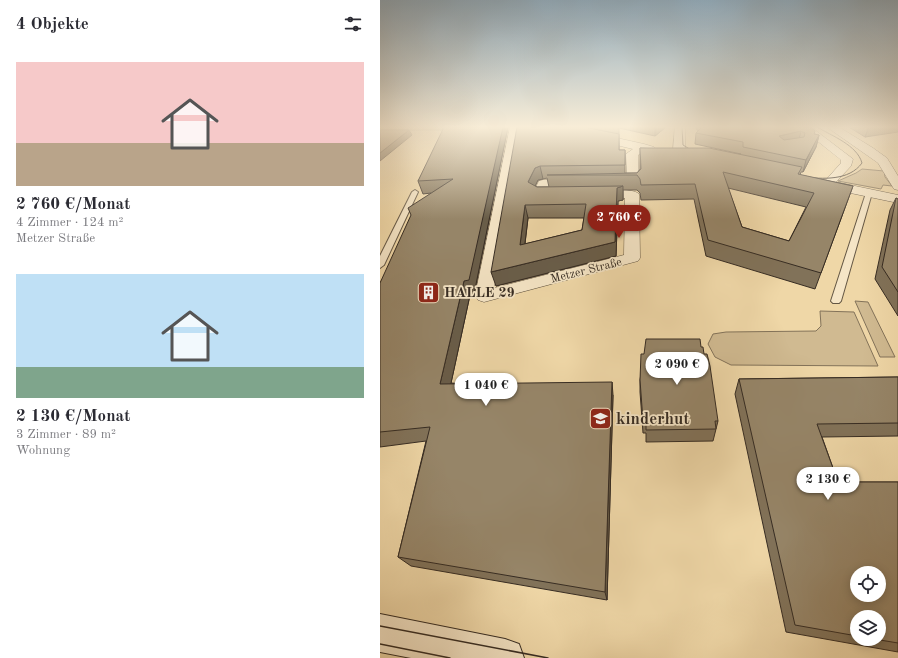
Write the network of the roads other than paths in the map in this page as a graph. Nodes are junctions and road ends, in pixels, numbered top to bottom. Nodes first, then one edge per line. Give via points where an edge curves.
1 (509, 158) edge
2 (632, 158) edge
3 (844, 158) edge
4 (879, 158) edge
5 (847, 164) junction
6 (884, 164) junction
7 (812, 181) edge
8 (420, 183) edge
9 (829, 184) junction
10 (898, 186) edge
11 (869, 193) junction
12 (898, 199) edge
13 (380, 265) edge
14 (836, 301) dead end
15 (380, 633) edge
16 (505, 658) edge

1 - 2 street, Metzer Straße via 484,296 632,258 632,194 539,195 543,184 633,183
3 - 5 street
4 - 6 street
5 - 6 street
5 - 9 street
6 - 10 street via 889,168 891,177
7 - 9 street
8 - 13 lane
9 - 11 street
11 - 12 street
11 - 14 lane
15 - 16 main road

